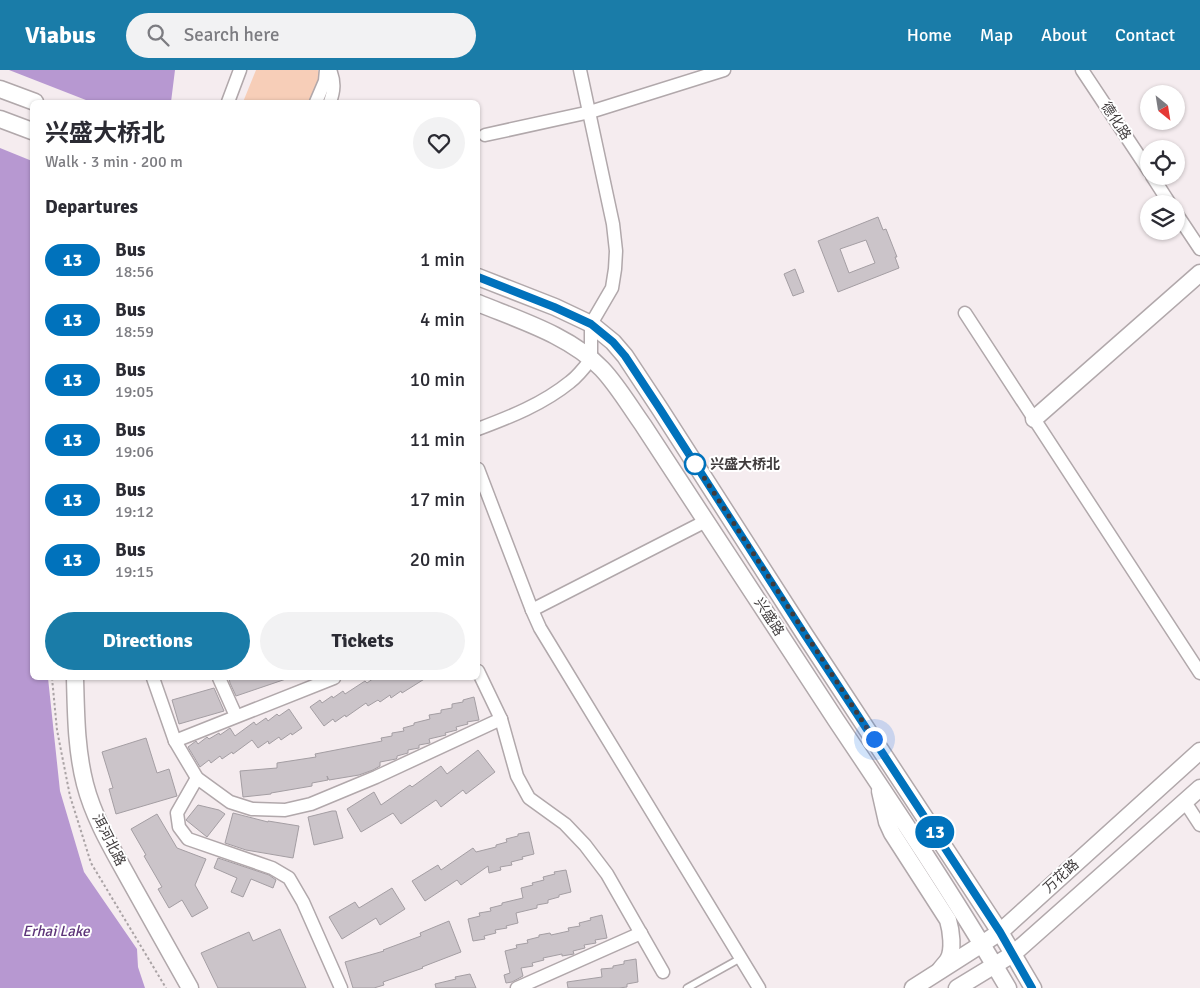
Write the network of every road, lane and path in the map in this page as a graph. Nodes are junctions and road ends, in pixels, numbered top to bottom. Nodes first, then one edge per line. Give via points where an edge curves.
1 (240, 70) edge
2 (328, 70) edge
3 (580, 70) edge
4 (724, 70) edge
5 (1082, 70) edge
6 (0, 89) edge
7 (30, 100) edge
8 (229, 100) edge
9 (317, 100) edge
10 (331, 100) edge
11 (590, 112) junction
12 (0, 119) edge
13 (30, 130) edge
14 (485, 135) dead end
15 (1140, 157) edge
16 (1185, 226) edge
17 (1200, 249) edge
18 (1200, 273) edge
19 (480, 278) edge
20 (480, 304) edge
21 (965, 313) dead end
22 (591, 324) junction
23 (591, 359) junction
24 (1034, 419) junction
25 (480, 428) edge
26 (480, 474) edge
27 (706, 521) junction
28 (532, 610) junction
29 (1200, 673) edge
30 (480, 675) edge
31 (75, 680) edge
32 (154, 680) edge
33 (221, 680) edge
34 (329, 680) edge
35 (236, 716) junction
36 (501, 720) junction
37 (175, 741) junction
38 (1200, 751) edge
39 (197, 778) junction
40 (878, 782) junction
41 (1200, 788) edge
42 (1185, 802) junction
43 (1200, 825) edge
44 (1000, 932) junction
45 (641, 933) junction
46 (982, 944) junction
47 (1013, 954) junction
48 (741, 958) junction
49 (995, 966) junction
50 (663, 972) dead end
51 (937, 974) junction
52 (190, 988) edge
53 (341, 988) edge
54 (517, 988) edge
55 (687, 988) edge
56 (760, 988) edge
57 (913, 988) edge
58 (957, 988) edge
59 (1008, 988) edge
60 (1032, 988) edge

1 - 8 street
2 - 9 street
2 - 10 street via 333,77
3 - 11 street
4 - 11 street
5 - 15 street, 德化路
6 - 7 street
11 - 14 street
11 - 22 street via 616,251 612,288
12 - 13 street
16 - 17 street
18 - 24 street
19 - 22 street, 兴盛路
20 - 23 street, 兴盛路 via 558,337
21 - 24 street
22 - 23 street
22 - 44 street, 兴盛路 via 625,356
23 - 25 street via 572,382 545,399 520,413
23 - 27 street, 兴盛路 via 609,377
24 - 29 street
26 - 28 street
27 - 28 street
27 - 40 street, 兴盛路
28 - 48 street
30 - 36 street
31 - 52 street, 洱河北路 via 80,760 96,818
32 - 37 street
33 - 35 street
34 - 35 street
35 - 37 street
36 - 39 street via 337,794 286,810 252,809 230,802
36 - 45 street via 517,776 529,798 565,824 585,844 607,874
37 - 39 street
38 - 44 street, 万花路
39 - 53 street via 177,813 178,827 188,838 272,868 289,878
40 - 46 street, 兴盛路
40 - 51 street via 892,833 948,920 950,953
41 - 42 street, 万花路
42 - 43 street
42 - 47 street, 万花路
44 - 46 street, 万花路
44 - 47 street, 兴盛路
45 - 50 street
45 - 54 street
46 - 49 street, 兴盛路
46 - 51 street, 万花路
47 - 49 street, 万花路
47 - 60 street, 兴盛路
48 - 55 lane
48 - 56 street
49 - 58 street, 万花路
49 - 59 street, 兴盛路
51 - 57 street, 万花路

